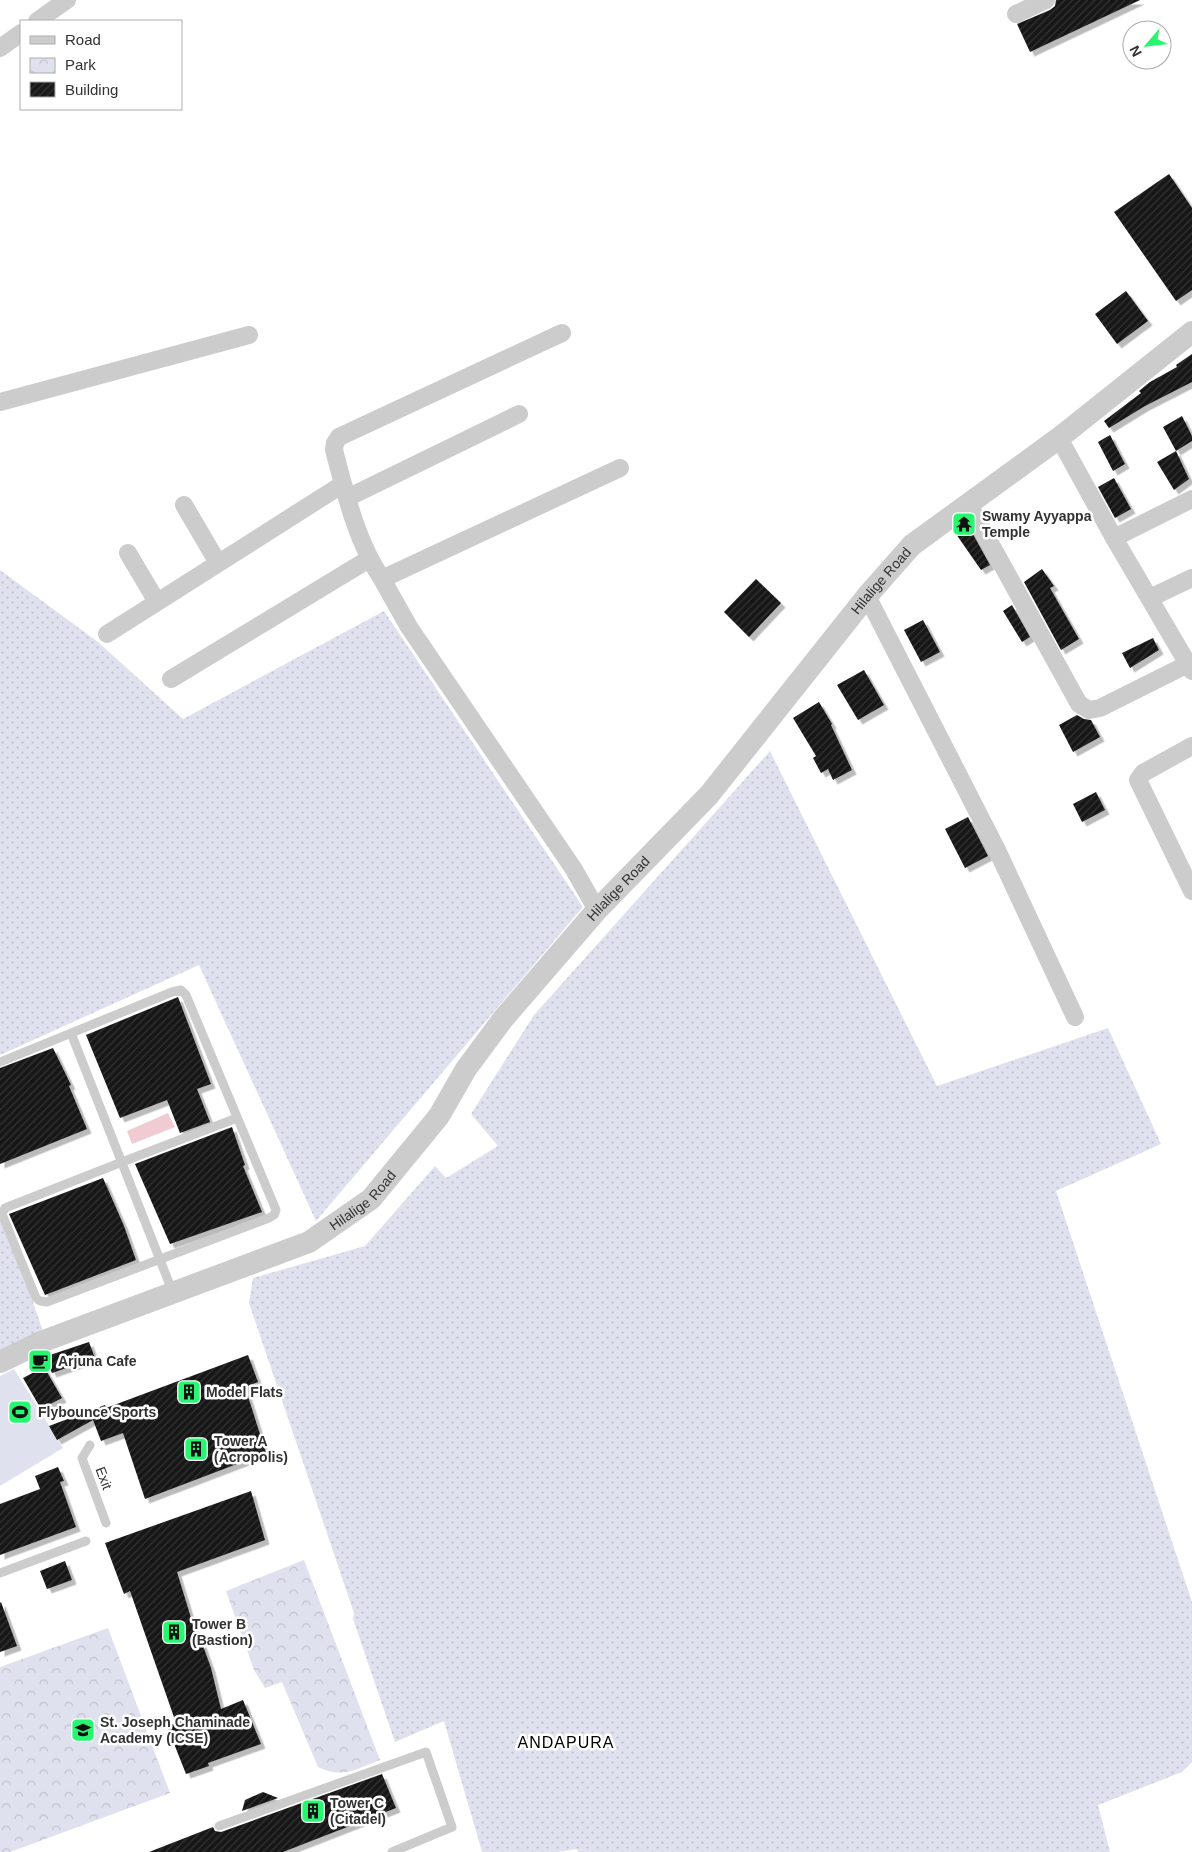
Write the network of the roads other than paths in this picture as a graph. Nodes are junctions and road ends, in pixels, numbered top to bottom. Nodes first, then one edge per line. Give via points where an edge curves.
1 (67, 0) edge
2 (1046, 0) edge
3 (1016, 14) dead end
4 (38, 20) edge
5 (20, 34) edge
6 (0, 48) edge
7 (1192, 332) edge
8 (562, 333) dead end
9 (249, 335) dead end
10 (0, 402) edge
11 (519, 414) dead end
12 (1058, 438) junction
13 (620, 468) dead end
14 (345, 491) junction
15 (1192, 499) edge
16 (968, 504) junction
17 (184, 505) dead end
18 (1114, 538) junction
19 (128, 554) dead end
20 (369, 560) junction
21 (218, 563) junction
22 (1192, 578) edge
23 (382, 579) junction
24 (867, 596) junction
25 (1150, 598) junction
26 (157, 602) junction
27 (106, 634) dead end
28 (1191, 666) edge
29 (172, 679) dead end
30 (1192, 746) edge
31 (1192, 890) edge
32 (597, 910) junction
33 (1075, 1017) dead end
34 (71, 1033) junction
35 (0, 1062) edge
36 (237, 1118) junction
37 (122, 1162) junction
38 (160, 1259) junction
39 (173, 1293) junction
40 (0, 1362) edge
41 (90, 1445) dead end
42 (106, 1523) dead end
43 (86, 1541) dead end
44 (0, 1573) edge
45 (219, 1826) dead end
46 (392, 1852) edge

1 - 4 street
2 - 3 street
5 - 6 street
7 - 12 street, Hilalige Road
8 - 14 street via 339,437 334,450
9 - 10 street
11 - 14 street
12 - 16 street, Hilalige Road
12 - 18 street
13 - 23 street
14 - 20 street
14 - 21 street
15 - 18 street
16 - 24 street, Hilalige Road via 912,545
16 - 28 street via 1079,704 1089,710 1100,708
17 - 21 street
18 - 25 street
19 - 26 street
20 - 23 street
20 - 29 street
21 - 26 street
22 - 25 street
23 - 32 street via 409,628 567,860
24 - 32 street, Hilalige Road via 709,795
24 - 33 street via 997,850
25 - 28 street
26 - 27 street
30 - 31 street via 1143,773 1138,780
32 - 39 street, Hilalige Road via 503,1019 466,1069 439,1116 371,1199 309,1242
34 - 35 lane
34 - 36 lane via 181,990 186,995
34 - 37 lane
36 - 37 lane
36 - 38 lane via 276,1210 274,1215
37 - 38 lane
37 - 38 lane via 5,1208 2,1214 40,1301 47,1302
38 - 39 lane
39 - 40 street, Hilalige Road via 41,1342
41 - 42 lane, Exit via 82,1458
43 - 44 lane
45 - 46 lane via 426,1752 452,1827

